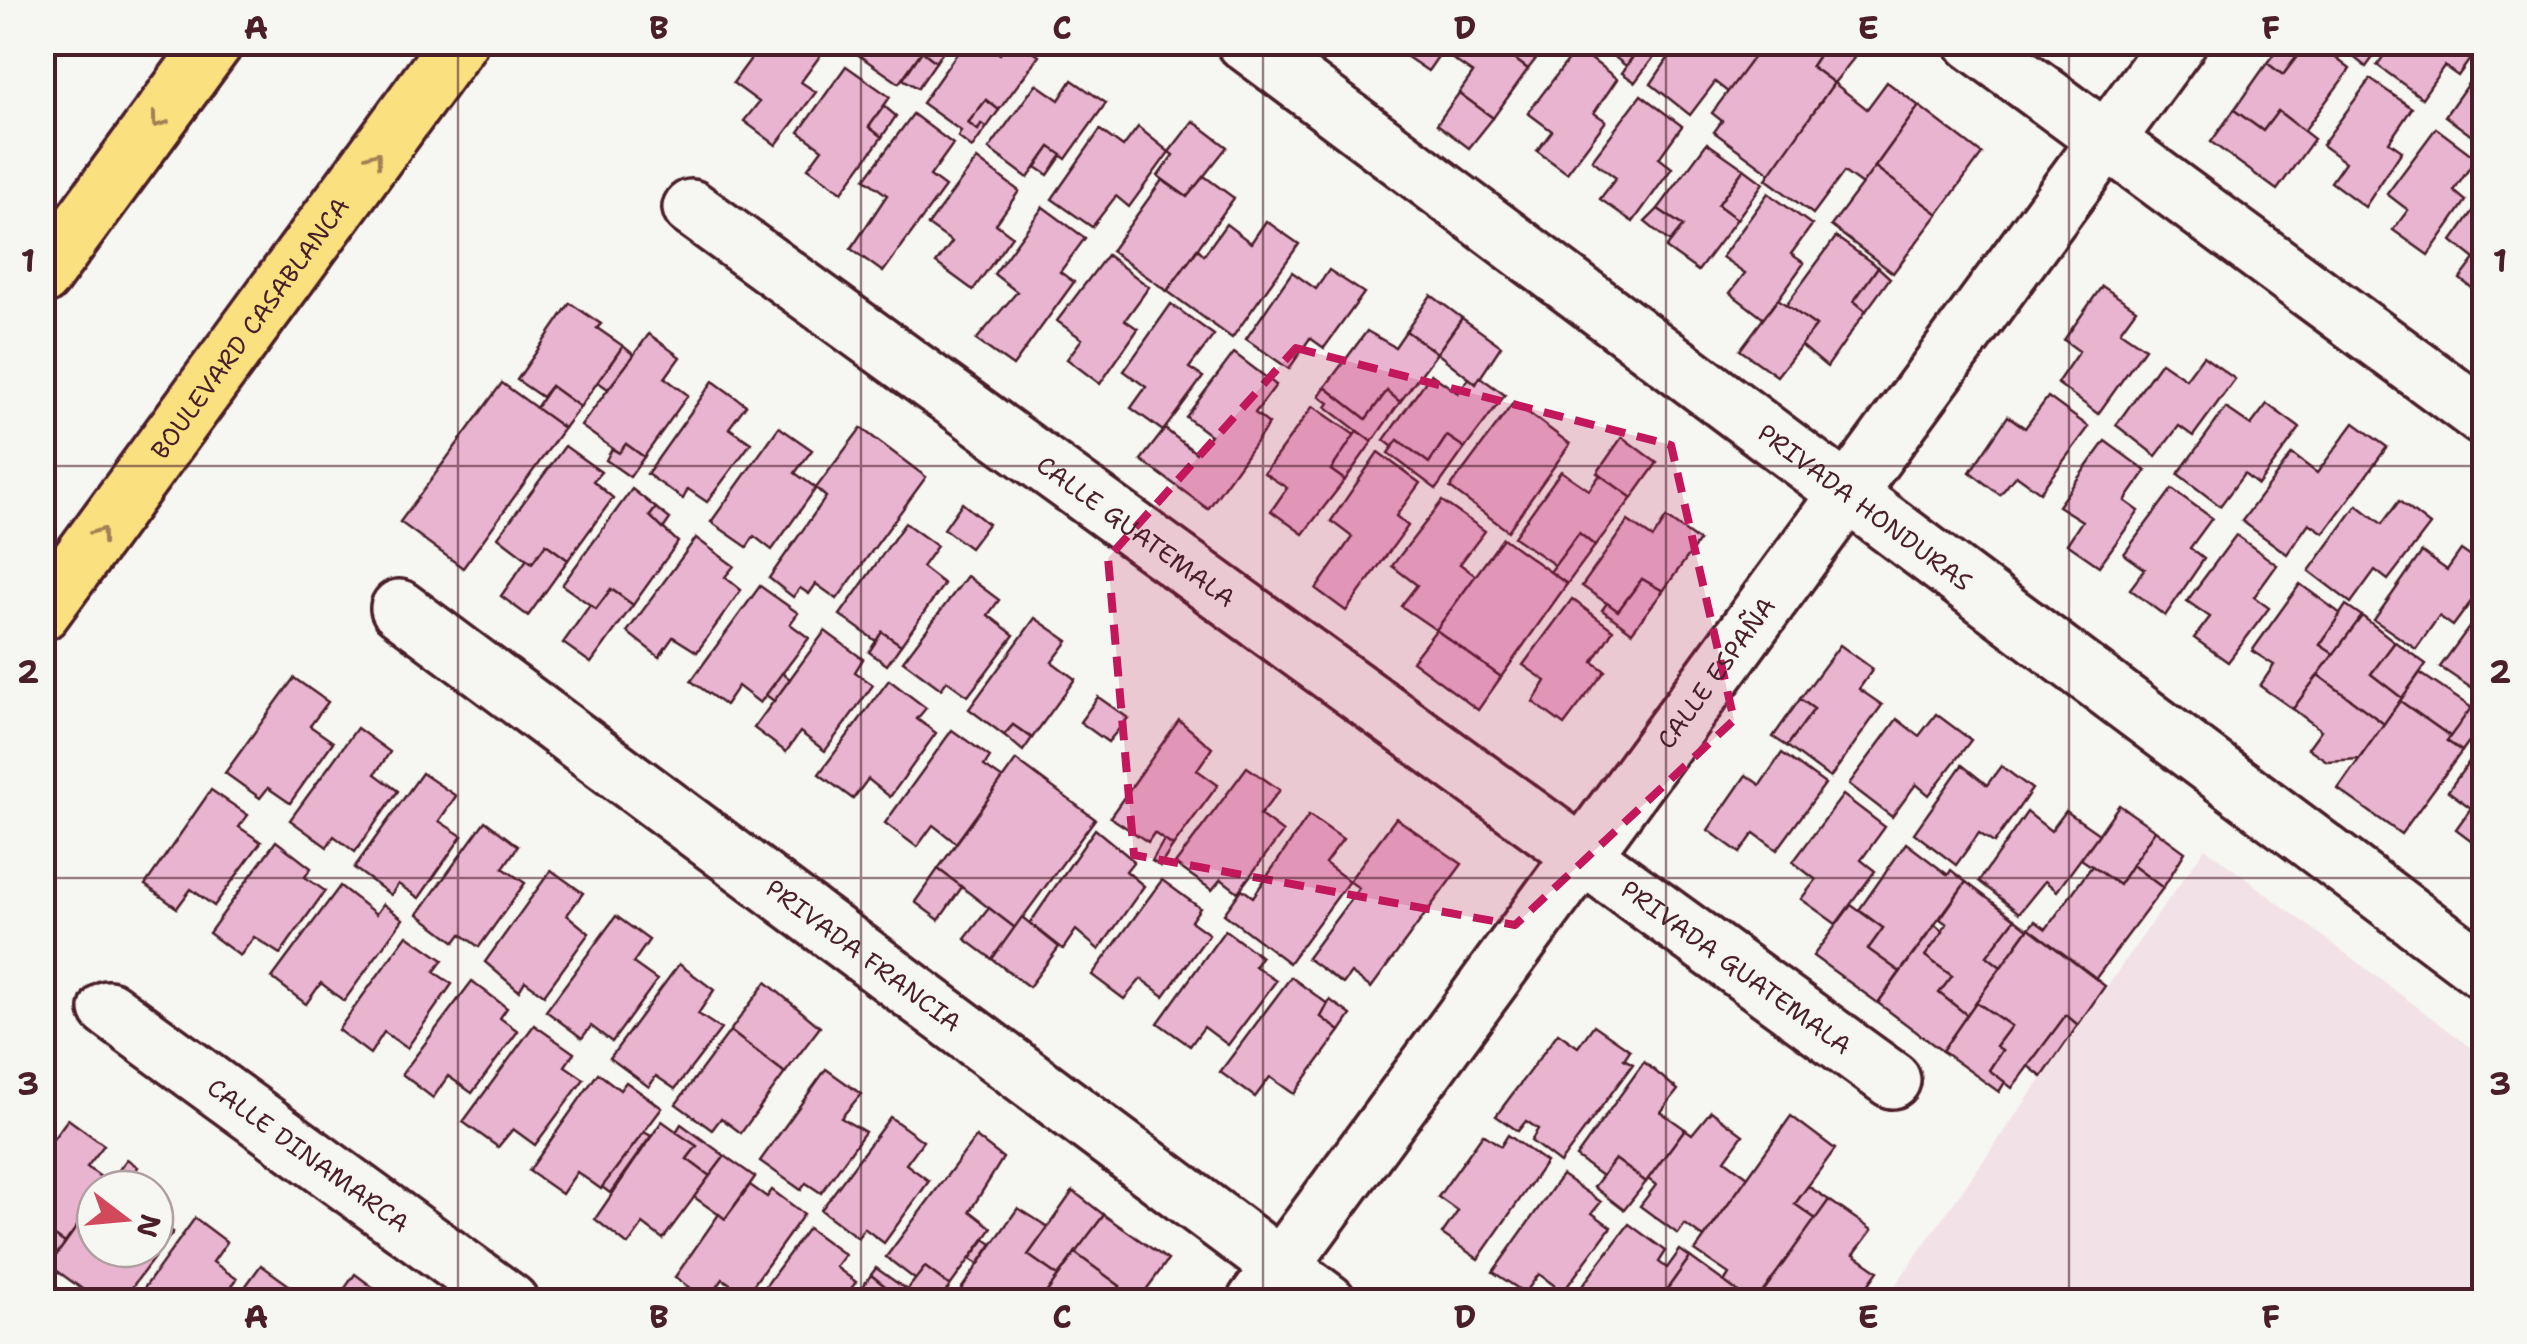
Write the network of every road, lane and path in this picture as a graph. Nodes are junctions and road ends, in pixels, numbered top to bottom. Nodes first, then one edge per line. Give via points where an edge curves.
1 (216, 42) edge
2 (460, 42) edge
3 (1245, 42) edge
4 (1973, 42) edge
5 (2178, 42) edge
6 (2106, 141) junction
7 (691, 208) dead end
8 (42, 277) edge
9 (2484, 418) edge
10 (1847, 494) junction
11 (399, 608) dead end
12 (42, 612) edge
13 (1582, 855) junction
14 (2484, 971) edge
15 (108, 1009) dead end
16 (1892, 1080) dead end
17 (1268, 1284) edge
18 (510, 1302) edge
19 (1328, 1302) edge

1 -> 8 main road
12 -> 2 main road, BOULEVARD CASABLANCA
3 - 10 street, PRIVADA HONDURAS
4 - 6 street
5 - 6 street, CALLE ESPAÑA
6 - 9 street
6 - 10 street, CALLE ESPAÑA
7 - 13 street, CALLE GUATEMALA
10 - 13 street, CALLE ESPAÑA
10 - 14 street, PRIVADA HONDURAS
11 - 17 street, PRIVADA FRANCIA
13 - 16 street, PRIVADA GUATEMALA
13 - 17 street, CALLE ESPAÑA
15 - 18 street, CALLE DINAMARCA
17 - 19 street, PRIVADA FRANCIA

